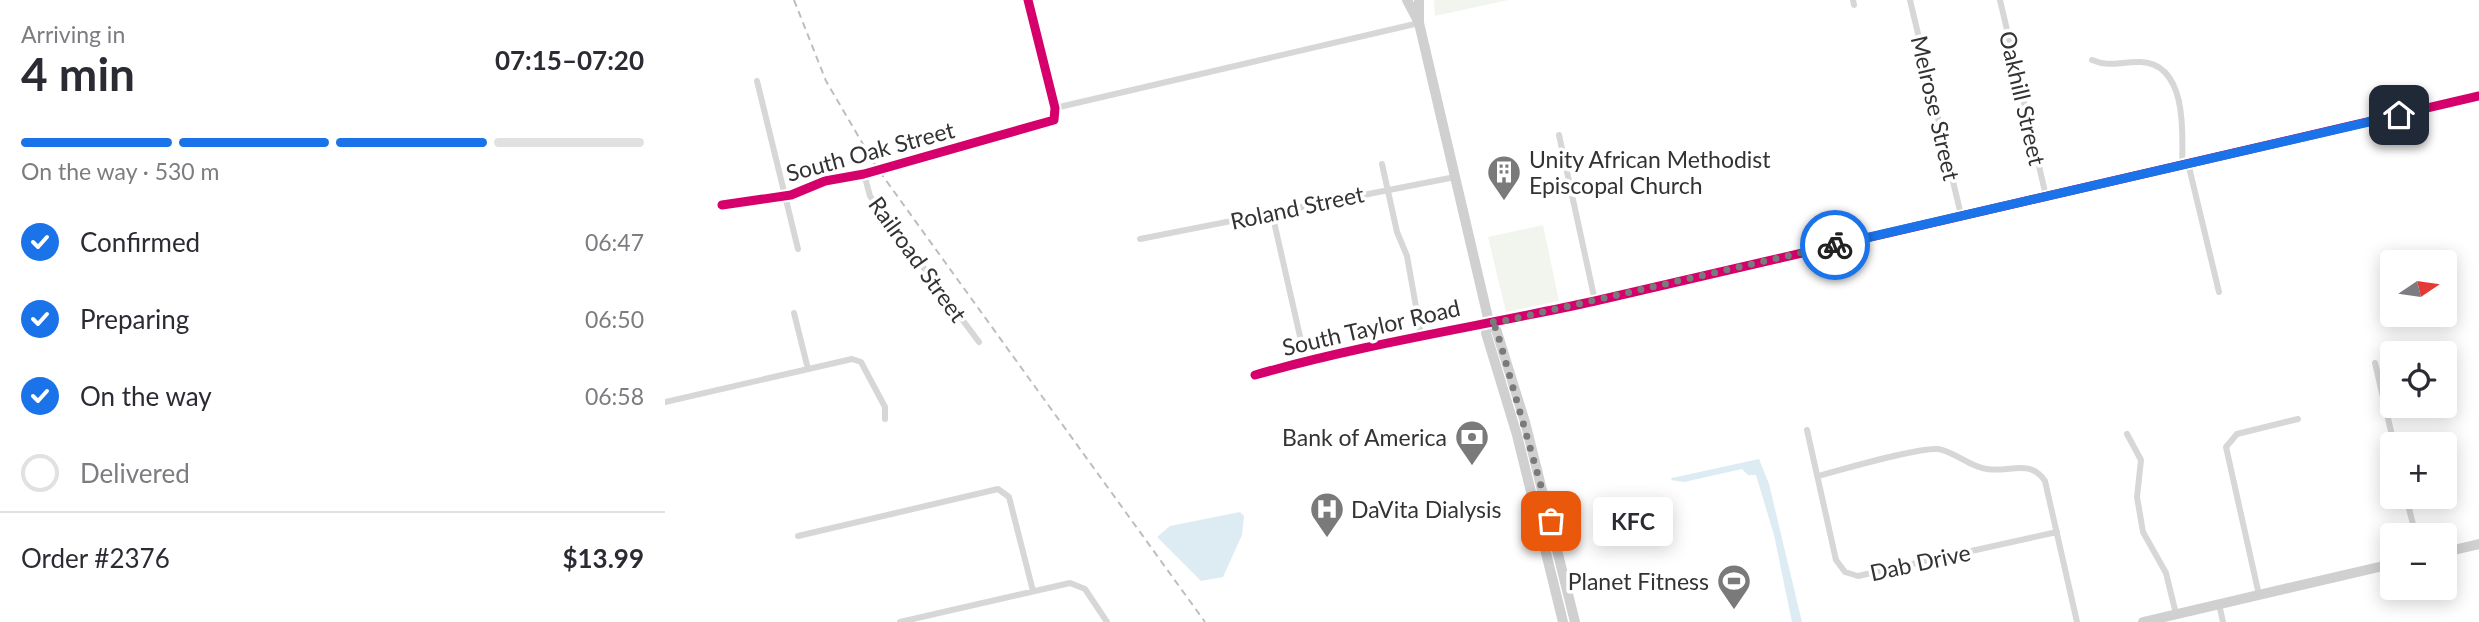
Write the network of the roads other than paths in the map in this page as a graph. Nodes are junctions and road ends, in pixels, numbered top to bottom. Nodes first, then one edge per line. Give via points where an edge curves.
1 (1028, 0) edge
2 (1407, 0) edge
3 (1419, 0) edge
4 (1910, 0) edge
5 (2000, 0) edge
6 (1419, 23) junction
7 (2092, 60) dead end
8 (757, 81) dead end
9 (2479, 96) edge
10 (1055, 108) junction
11 (1559, 135) dead end
12 (1382, 164) dead end
13 (2185, 164) junction
14 (864, 174) junction
15 (1455, 177) junction
16 (1387, 188) junction
17 (786, 194) junction
18 (2046, 196) junction
19 (722, 205) dead end
20 (1272, 213) junction
21 (1961, 215) junction
22 (1140, 239) dead end
23 (798, 249) dead end
24 (2219, 292) dead end
25 (1595, 301) junction
26 (794, 313) dead end
27 (1489, 322) junction
28 (1421, 335) junction
29 (979, 342) dead end
30 (1308, 360) junction
31 (2375, 363) dead end
32 (808, 369) junction
33 (1255, 375) dead end
34 (665, 402) edge
35 (885, 419) dead end
36 (2298, 419) dead end
37 (1807, 430) dead end
38 (2391, 432) edge
39 (2127, 434) dead end
40 (1817, 476) junction
41 (2057, 532) junction
42 (798, 536) dead end
43 (2479, 544) edge
44 (2457, 549) edge
45 (2380, 567) edge
46 (1033, 590) junction
47 (2259, 595) junction
48 (2219, 604) junction
49 (2176, 614) junction
50 (900, 622) edge
51 (1107, 622) edge
52 (1563, 622) edge
53 (1575, 622) edge
54 (2077, 622) edge
55 (2143, 622) edge
56 (2223, 622) edge

1 - 10 street
2 - 6 main road
3 - 6 main road
4 - 21 street, Melrose Street
5 - 18 street, Oakhill Street
6 - 10 street, South Oak Street
6 - 15 main road
7 - 13 street via 2109,66 2143,62 2164,72 2182,116
8 - 17 street
9 - 13 street, South Taylor Road
10 - 14 street, South Oak Street via 1054,120 1049,123
11 - 25 street
12 - 16 street
13 - 18 street, South Taylor Road
13 - 24 street
14 - 17 street, South Oak Street via 825,180
14 - 29 street, Railroad Street via 870,196
15 - 16 street, Roland Street
15 - 27 main road
16 - 20 street, Roland Street
16 - 28 street via 1407,256
17 - 19 street, South Oak Street
17 - 23 street
18 - 21 street, South Taylor Road
20 - 22 street, Roland Street
20 - 30 street
21 - 25 street, South Taylor Road
25 - 27 street, South Taylor Road
26 - 32 street
27 - 28 street, South Taylor Road
27 - 52 main road via 1486,333 1517,435
27 - 53 main road via 1496,328 1525,422
28 - 30 street, South Taylor Road
30 - 33 street, South Taylor Road
31 - 38 street
32 - 34 street
32 - 35 street via 852,359 861,362 885,407
36 - 47 street via 2237,434 2226,447
37 - 40 street, Dab Drive
39 - 49 street via 2141,460 2137,497 2143,532 2166,573
40 - 41 street via 1933,449 1953,452 1987,470 2029,467 2045,481
40 - 41 street, Dab Drive via 1836,560 1845,572 1858,576
41 - 54 street
42 - 46 street via 998,489 1009,496
43 - 44 main road
45 - 47 main road
46 - 50 street
46 - 51 street via 1070,583 1085,589
47 - 48 main road
48 - 49 main road
48 - 56 street
49 - 55 main road

